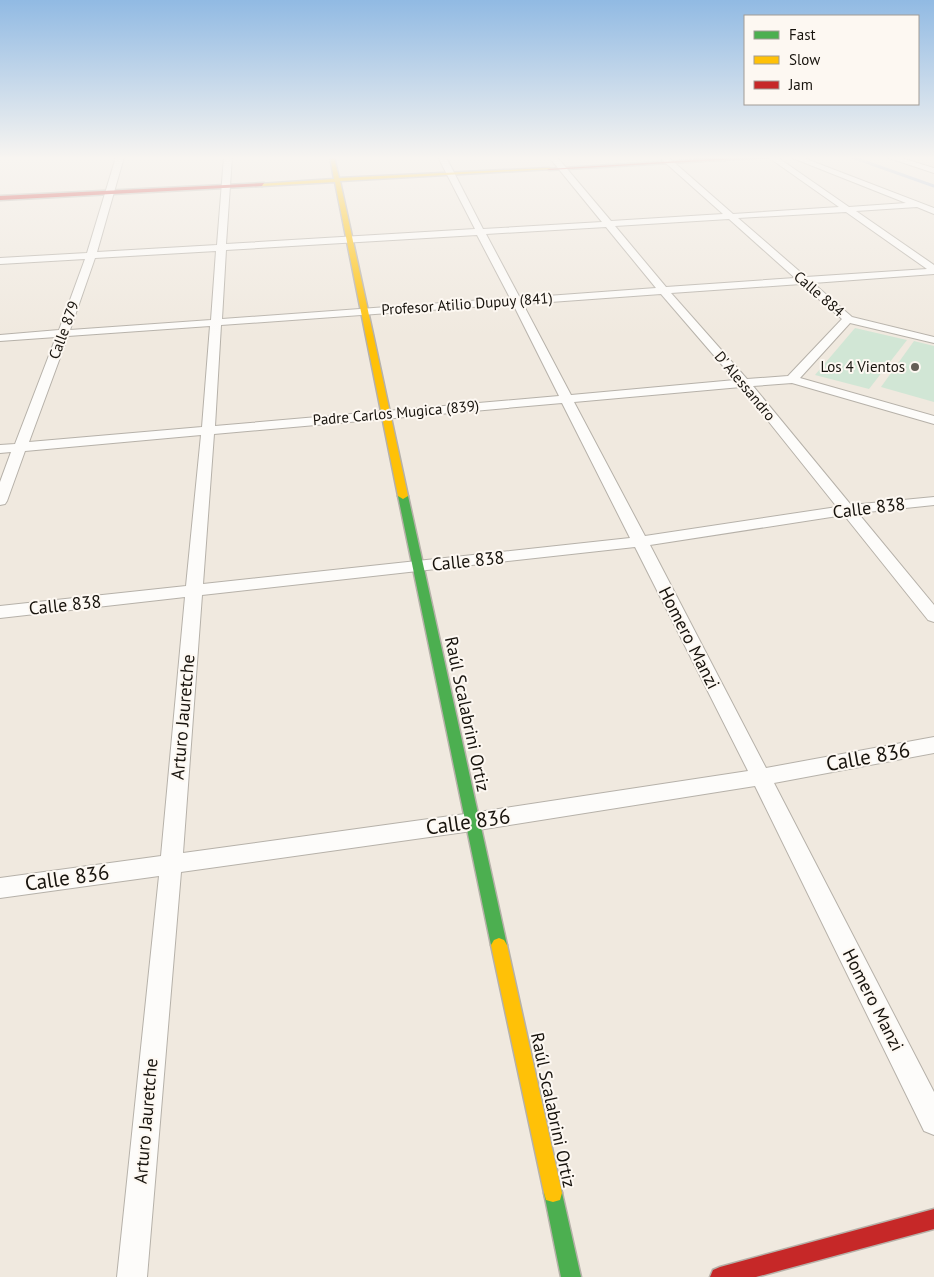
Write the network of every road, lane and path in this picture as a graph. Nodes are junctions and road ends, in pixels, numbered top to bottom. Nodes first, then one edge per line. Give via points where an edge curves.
1 (729, 216) edge
2 (103, 217) edge
3 (225, 217) edge
4 (345, 217) edge
5 (473, 217) edge
6 (602, 217) edge
7 (720, 217) edge
8 (858, 217) edge
9 (608, 224) junction
10 (481, 231) junction
11 (350, 239) junction
12 (222, 248) junction
13 (91, 255) junction
14 (0, 261) edge
15 (934, 270) edge
16 (801, 280) junction
17 (663, 290) junction
18 (517, 300) junction
19 (365, 312) junction
20 (848, 319) junction
21 (215, 322) junction
22 (63, 334) junction
23 (0, 338) edge
24 (934, 340) edge
25 (792, 379) junction
26 (743, 382) junction
27 (565, 398) junction
28 (387, 414) junction
29 (934, 420) edge
30 (208, 430) junction
31 (20, 447) junction
32 (0, 449) edge
33 (0, 501) edge
34 (934, 501) edge
35 (847, 510) junction
36 (640, 542) junction
37 (419, 567) junction
38 (194, 591) junction
39 (0, 612) edge
40 (934, 616) edge
41 (934, 745) edge
42 (761, 777) junction
43 (472, 822) junction
44 (171, 863) junction
45 (0, 888) edge
46 (934, 1121) edge
47 (934, 1219) edge
48 (725, 1276) edge
49 (132, 1277) edge
50 (571, 1277) edge

1 - 16 street, Calle 884
2 - 13 street, Calle 879
3 - 12 street, Arturo Jauretche
4 - 11 street, Raúl Scalabrini Ortiz
5 - 10 street, Homero Manzi
6 - 9 street, D' Alessandro
7 - 9 street
8 - 15 street
9 - 10 street
9 - 17 street, D' Alessandro
10 - 11 street
10 - 18 street, Homero Manzi
11 - 12 street
11 - 19 street, Raúl Scalabrini Ortiz
12 - 13 street
12 - 21 street, Arturo Jauretche
13 - 14 street
13 - 22 street, Calle 879
15 - 16 street, Profesor Atilio Dupuy (841)
16 - 17 street, Profesor Atilio Dupuy (841)
16 - 20 street, Calle 884
17 - 18 street, Profesor Atilio Dupuy (841)
17 - 26 street, D' Alessandro
18 - 19 street, Profesor Atilio Dupuy (841)
18 - 27 street, Homero Manzi
19 - 21 street, Profesor Atilio Dupuy (841)
19 - 28 street, Raúl Scalabrini Ortiz
20 - 24 street
20 - 25 street, Calle 884
21 - 22 street, Profesor Atilio Dupuy (841)
21 - 30 street, Arturo Jauretche
22 - 23 street, Profesor Atilio Dupuy (841)
22 - 31 street, Calle 879
25 - 26 street, Padre Carlos Mugica (839)
25 - 29 street
26 - 27 street, Padre Carlos Mugica (839)
26 - 35 street, D' Alessandro
27 - 28 street, Padre Carlos Mugica (839)
27 - 36 street, Homero Manzi
28 - 30 street, Padre Carlos Mugica (839)
28 - 37 street, Raúl Scalabrini Ortiz
30 - 31 street, Padre Carlos Mugica (839)
30 - 38 street, Arturo Jauretche
31 - 32 street, Padre Carlos Mugica (839)
31 - 33 street, Calle 879
34 - 35 street, Calle 838
35 - 36 street, Calle 838
35 - 40 street, D' Alessandro
36 - 37 street, Calle 838
36 - 42 street, Homero Manzi
37 - 38 street, Calle 838
37 - 43 street, Raúl Scalabrini Ortiz
38 - 39 street, Calle 838
38 - 44 street, Arturo Jauretche
41 - 42 street, Calle 836
42 - 43 street, Calle 836
42 - 46 street, Homero Manzi
43 - 44 street, Calle 836
43 - 50 street, Raúl Scalabrini Ortiz
44 - 45 street, Calle 836
44 - 49 street, Arturo Jauretche
47 - 48 street

